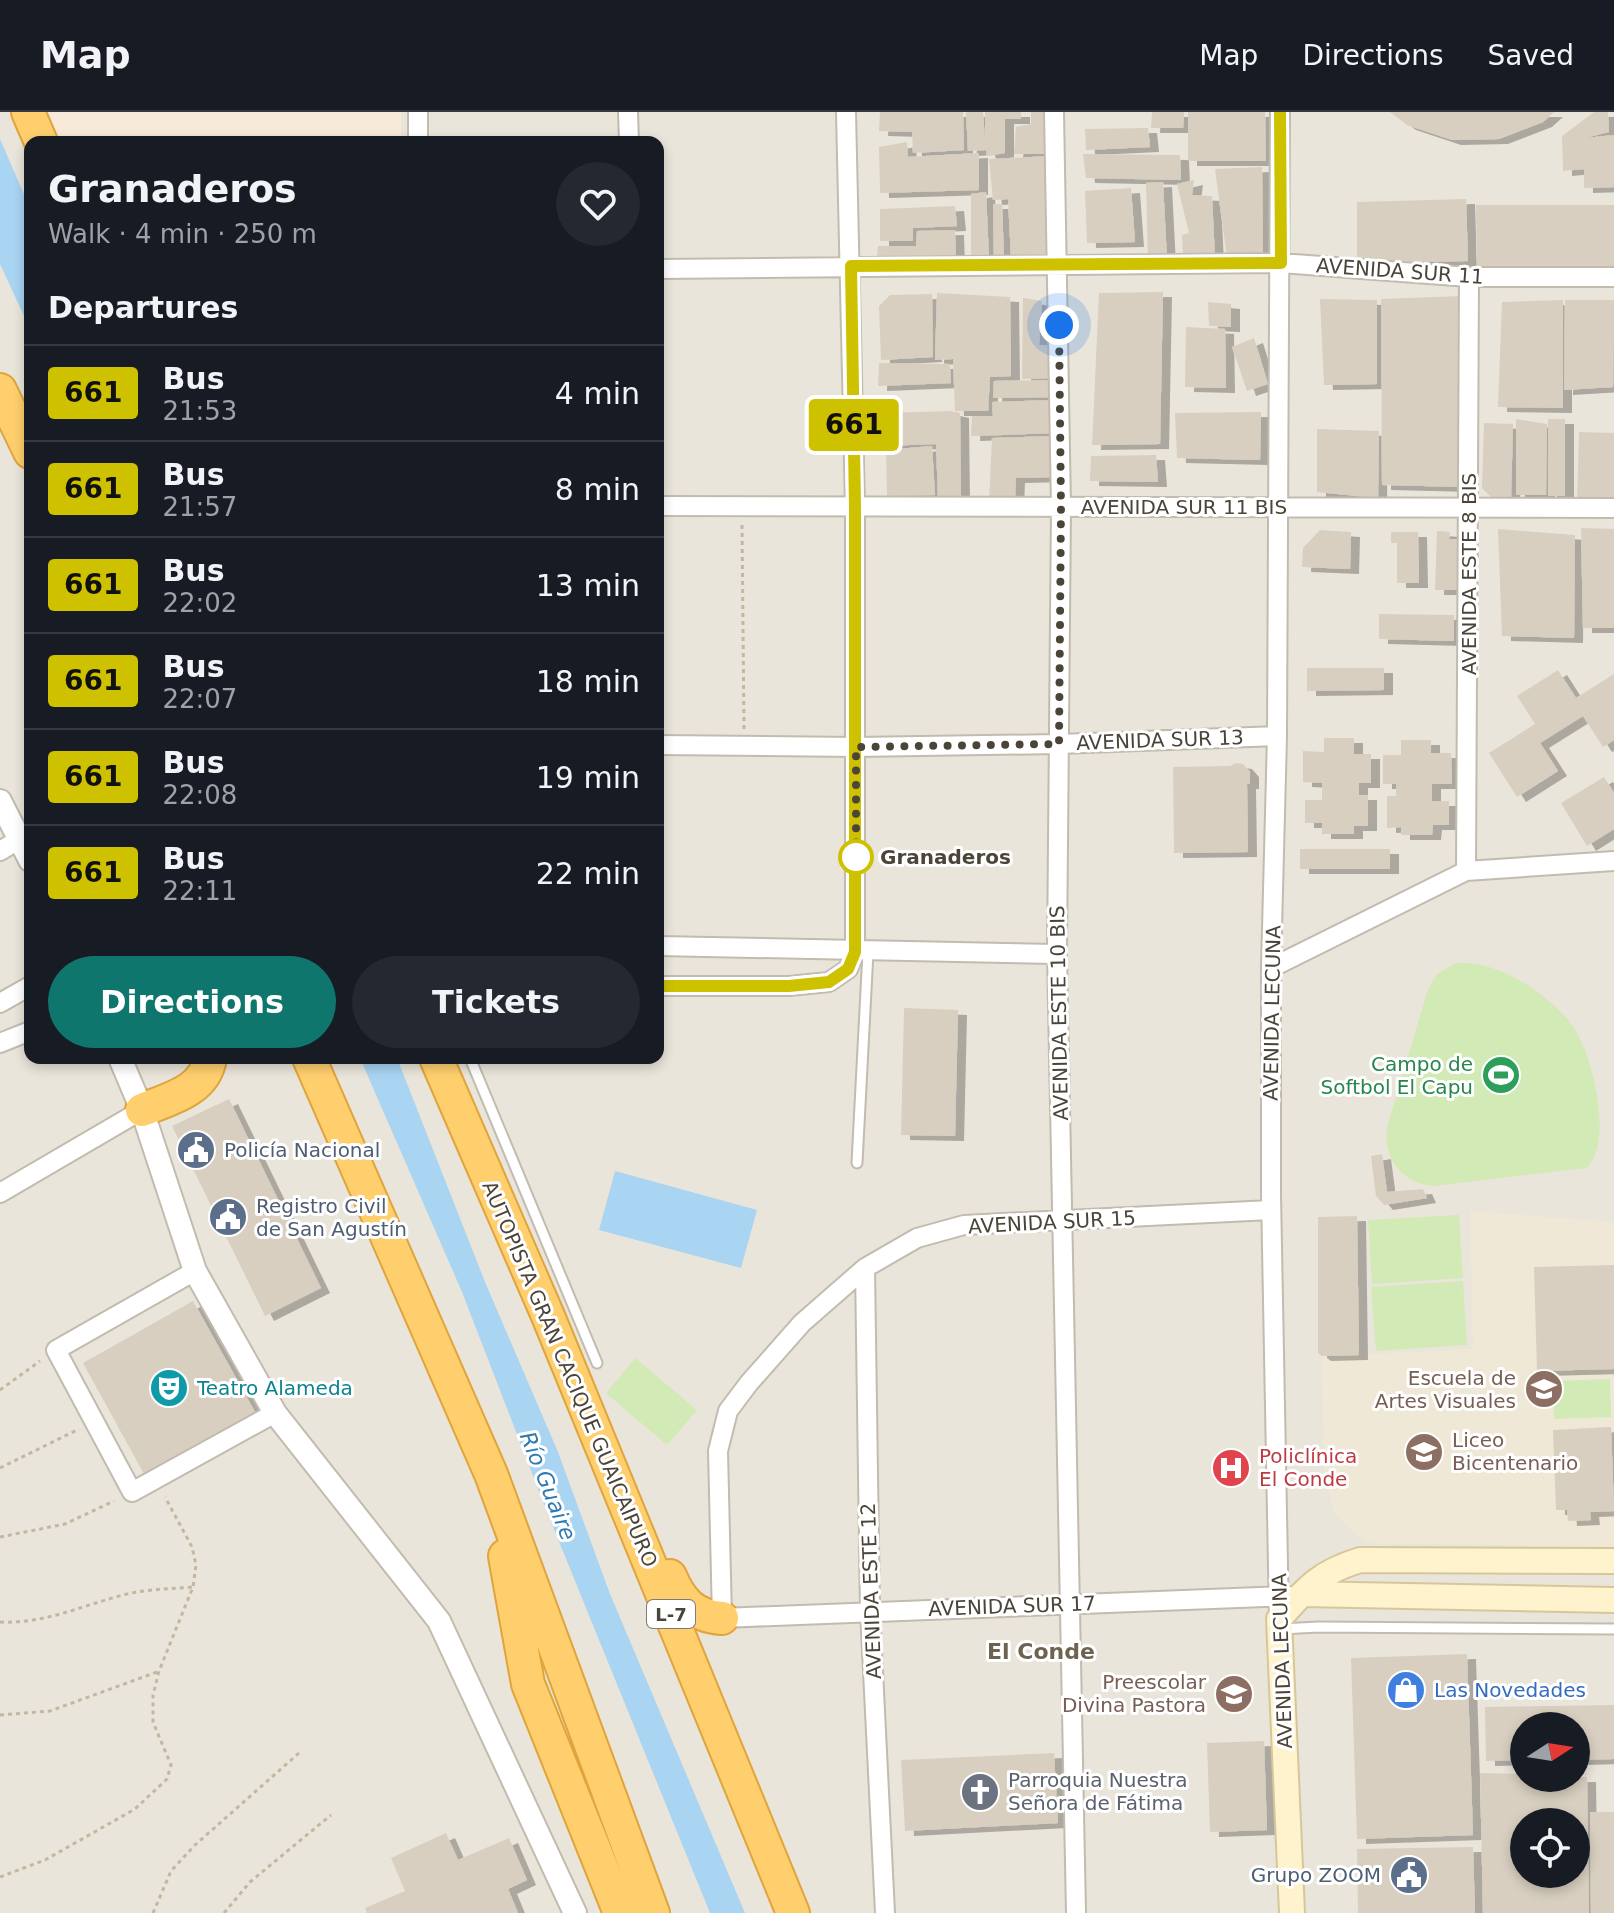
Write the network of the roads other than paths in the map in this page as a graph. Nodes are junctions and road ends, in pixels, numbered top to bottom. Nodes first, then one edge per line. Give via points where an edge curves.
1 (28, 112) edge
2 (418, 112) edge
3 (628, 112) edge
4 (846, 112) edge
5 (1054, 112) edge
6 (1280, 112) edge
7 (38, 136) edge
8 (418, 136) edge
9 (629, 136) edge
10 (1281, 263) junction
11 (1058, 265) junction
12 (851, 266) junction
13 (664, 269) edge
14 (1469, 277) junction
15 (1614, 277) edge
16 (0, 390) edge
17 (24, 440) edge
18 (664, 506) edge
19 (855, 507) junction
20 (1061, 507) junction
21 (1279, 507) junction
22 (1470, 507) junction
23 (1614, 508) edge
24 (1277, 736) junction
25 (1059, 744) junction
26 (664, 745) edge
27 (856, 747) junction
28 (0, 801) edge
29 (20, 839) junction
30 (24, 847) edge
31 (0, 851) edge
32 (1614, 861) edge
33 (1466, 871) junction
34 (664, 946) edge
35 (862, 952) junction
36 (1057, 954) junction
37 (1271, 968) junction
38 (664, 986) edge
39 (24, 989) edge
40 (0, 1003) edge
41 (24, 1033) edge
42 (0, 1043) edge
43 (123, 1064) edge
44 (208, 1064) edge
45 (312, 1064) edge
46 (439, 1064) edge
47 (472, 1064) edge
48 (142, 1110) junction
49 (857, 1163) dead end
50 (0, 1193) edge
51 (1271, 1210) junction
52 (1062, 1221) junction
53 (865, 1268) junction
54 (195, 1271) junction
55 (548, 1316) junction
56 (597, 1363) dead end
57 (275, 1413) junction
58 (491, 1474) junction
59 (1360, 1560) junction
60 (1614, 1561) edge
61 (1338, 1594) junction
62 (1614, 1600) edge
63 (1069, 1604) junction
64 (1285, 1610) junction
65 (870, 1611) junction
66 (722, 1618) junction
67 (1614, 1629) edge
68 (575, 1913) edge
69 (620, 1913) edge
70 (653, 1913) edge
71 (793, 1913) edge
72 (885, 1913) edge
73 (1076, 1913) edge
74 (1292, 1913) edge

1 - 7 highway
2 - 8 street
3 - 9 street
4 - 12 street
5 - 11 street, AVENIDA ESTE 10 BIS
6 - 10 street, AVENIDA LECUNA
10 - 11 street, AVENIDA SUR 11
10 - 14 street, AVENIDA SUR 11
10 - 21 street, AVENIDA LECUNA
11 - 12 street, AVENIDA SUR 11
11 - 20 street, AVENIDA ESTE 10 BIS
12 - 13 street, AVENIDA SUR 11
12 - 19 street
14 - 15 street, AVENIDA SUR 11
14 - 22 street, AVENIDA ESTE 8 BIS
16 - 17 highway
18 - 19 street, AVENIDA SUR 11 BIS
19 - 20 street, AVENIDA SUR 11 BIS
19 - 27 street
20 - 21 street, AVENIDA SUR 11 BIS
20 - 25 street, AVENIDA ESTE 10 BIS
21 - 22 street, AVENIDA SUR 11 BIS
21 - 24 street, AVENIDA LECUNA
22 - 23 street, AVENIDA SUR 11 BIS
22 - 33 street, AVENIDA ESTE 8 BIS
24 - 25 street, AVENIDA SUR 13
24 - 37 street, AVENIDA LECUNA
25 - 27 street, AVENIDA SUR 13
25 - 36 street, AVENIDA ESTE 10 BIS
26 - 27 street, AVENIDA SUR 13
27 - 35 street
28 - 29 street
29 - 30 street
29 - 31 street
32 - 33 street
33 - 37 street
34 - 35 street
35 - 36 street
35 - 38 street via 829,982
35 - 49 lane
36 - 52 street, AVENIDA ESTE 10 BIS
37 - 51 street, AVENIDA LECUNA
39 - 40 street
41 - 42 street
43 - 48 street
44 - 48 highway via 196,1085
45 - 58 highway
46 - 55 highway, AUTOPISTA GRAN CACIQUE GUAICAIPURO / L-7
47 - 56 lane
48 - 50 street
48 - 54 street
51 - 52 street, AVENIDA SUR 15
51 - 64 street, AVENIDA LECUNA
52 - 53 street, AVENIDA SUR 15 via 964,1225 917,1238
52 - 63 street, AVENIDA ESTE 10 BIS
53 - 65 street, AVENIDA ESTE 12
53 - 66 street, AVENIDA SUR 15 via 802,1323 728,1411 718,1451
54 - 57 street
54 - 57 street via 56,1350 132,1492
55 - 66 highway via 677,1592 692,1610
55 - 71 highway, AUTOPISTA GRAN CACIQUE GUAICAIPURO / L-7
57 - 68 street via 439,1621
58 - 69 highway via 528,1684
58 - 70 highway
59 - 60 main road
59 - 61 main road
59 - 64 main road via 1317,1579
61 - 62 main road, AVENIDA SUR 17
61 - 64 main road, AVENIDA SUR 17
63 - 64 street, AVENIDA SUR 17
63 - 65 street, AVENIDA SUR 17
63 - 73 street, AVENIDA ESTE 10 BIS
64 - 67 lane via 1334,1627
64 - 74 main road, AVENIDA LECUNA
65 - 66 street, AVENIDA SUR 17
65 - 72 street, AVENIDA ESTE 12

